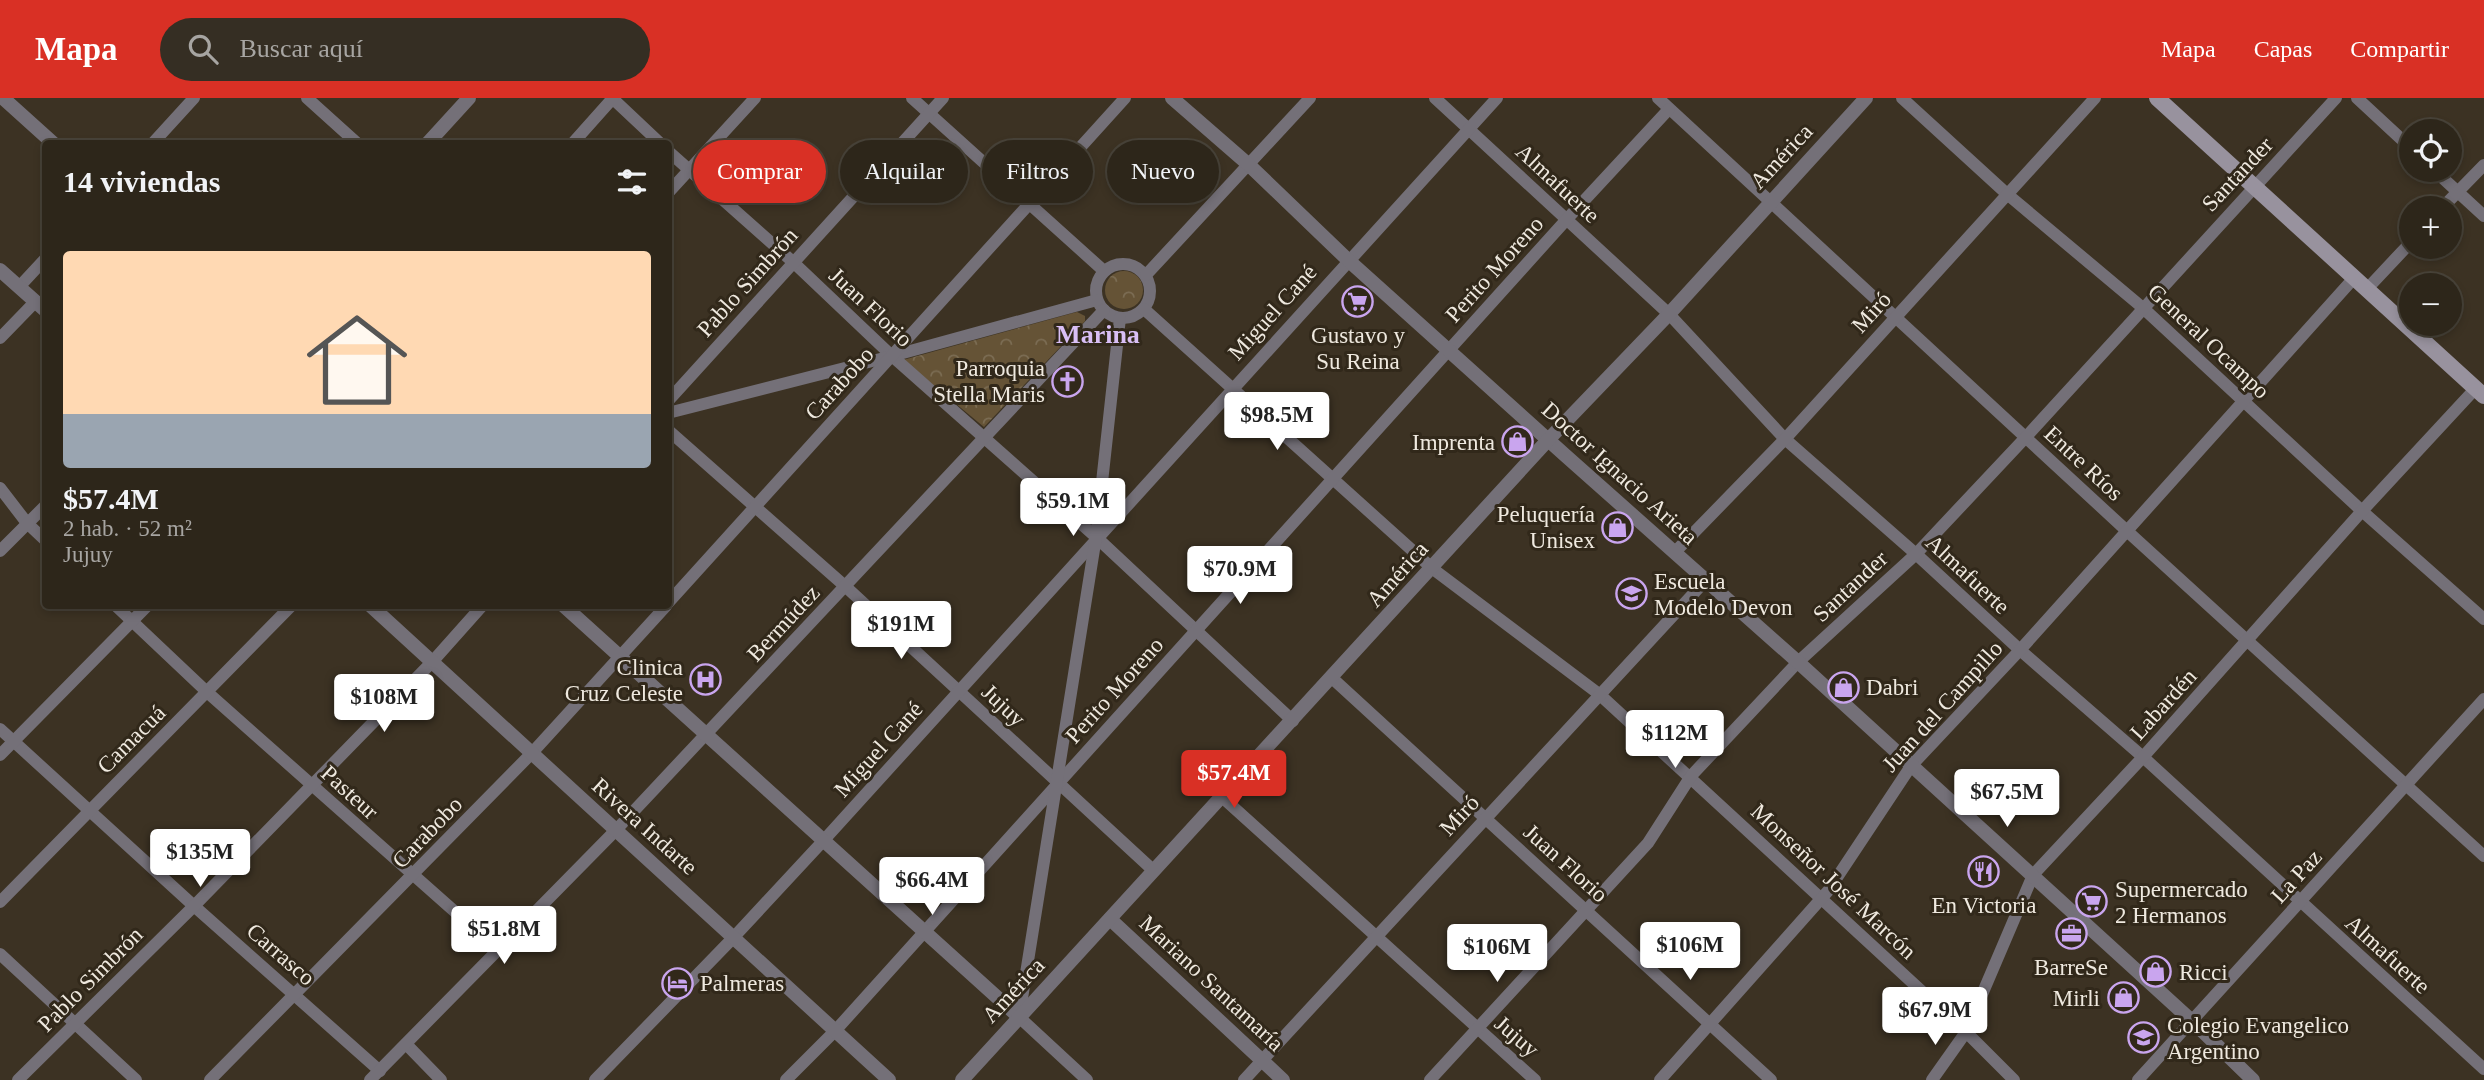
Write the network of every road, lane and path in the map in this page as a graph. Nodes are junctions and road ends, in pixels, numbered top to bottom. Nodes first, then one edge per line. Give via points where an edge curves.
1 (3, 98) edge
2 (194, 98) edge
3 (307, 98) edge
4 (469, 98) edge
5 (613, 98) edge
6 (755, 98) edge
7 (912, 98) edge
8 (943, 98) edge
9 (1125, 98) edge
10 (1172, 98) edge
11 (1310, 98) edge
12 (1435, 98) edge
13 (1497, 98) edge
14 (1658, 98) edge
15 (1866, 98) edge
16 (1902, 98) edge
17 (2095, 98) edge
18 (2157, 98) edge
19 (2336, 98) edge
20 (2357, 98) edge
21 (1669, 109) junction
22 (929, 114) junction
23 (1468, 129) junction
24 (2399, 137) edge
25 (50, 140) edge
26 (156, 140) edge
27 (354, 140) edge
28 (431, 140) edge
29 (576, 140) edge
30 (657, 140) edge
31 (672, 155) edge
32 (1249, 165) junction
33 (2484, 165) edge
34 (689, 170) junction
35 (2447, 182) edge
36 (2255, 187) junction
37 (672, 189) edge
38 (2458, 192) junction
39 (2007, 194) junction
40 (2454, 196) edge
41 (1770, 201) junction
42 (1029, 204) junction
43 (2484, 216) edge
44 (1567, 219) junction
45 (2399, 255) edge
46 (1348, 260) junction
47 (42, 262) edge
48 (793, 262) junction
49 (0, 270) edge
50 (1104, 271) junction
51 (1146, 275) junction
52 (2354, 278) junction
53 (19, 287) junction
54 (2367, 289) junction
55 (40, 306) edge
56 (1101, 306) junction
57 (2143, 308) junction
58 (1144, 309) junction
59 (1669, 314) junction
60 (1894, 317) junction
61 (1120, 318) junction
62 (0, 338) edge
63 (1449, 350) junction
64 (892, 356) junction
65 (1231, 389) junction
66 (2480, 392) edge
67 (672, 397) edge
68 (2245, 402) junction
69 (672, 412) edge
70 (672, 434) edge
71 (2026, 437) junction
72 (984, 438) junction
73 (1785, 439) junction
74 (1548, 440) junction
75 (1333, 480) junction
76 (0, 488) edge
77 (754, 507) junction
78 (42, 509) edge
79 (2362, 511) junction
80 (27, 523) junction
81 (2127, 531) junction
82 (42, 537) edge
83 (1096, 537) junction
84 (0, 551) edge
85 (1675, 552) junction
86 (1916, 554) junction
87 (1433, 569) junction
88 (1706, 580) junction
89 (846, 587) junction
90 (672, 598) edge
91 (119, 609) edge
92 (144, 609) edge
93 (288, 609) edge
94 (374, 609) edge
95 (479, 609) edge
96 (567, 609) edge
97 (663, 609) edge
98 (2484, 619) edge
99 (132, 621) junction
100 (1196, 629) junction
101 (2247, 641) junction
102 (2020, 650) junction
103 (620, 657) junction
104 (433, 661) junction
105 (1798, 662) junction
106 (1332, 678) junction
107 (207, 692) junction
108 (958, 692) junction
109 (1599, 694) junction
110 (2484, 699) edge
111 (1293, 721) junction
112 (0, 729) edge
113 (705, 736) junction
114 (13, 741) junction
115 (531, 754) junction
116 (0, 755) edge
117 (2143, 757) junction
118 (1911, 765) junction
119 (1691, 776) junction
120 (1058, 783) junction
121 (311, 784) junction
122 (2407, 784) junction
123 (1222, 797) junction
124 (90, 810) junction
125 (1485, 818) junction
126 (616, 831) junction
127 (824, 840) junction
128 (2484, 856) edge
129 (1154, 871) junction
130 (2032, 875) junction
131 (413, 876) junction
132 (1821, 899) junction
133 (0, 902) edge
134 (2300, 903) junction
135 (194, 906) junction
136 (1587, 909) junction
137 (1110, 919) junction
138 (923, 933) junction
139 (1377, 935) junction
140 (733, 938) junction
141 (498, 949) junction
142 (0, 954) edge
143 (296, 995) junction
144 (1019, 1017) junction
145 (2193, 1022) junction
146 (74, 1023) junction
147 (1710, 1024) junction
148 (1478, 1030) junction
149 (835, 1031) junction
150 (1966, 1032) junction
151 (406, 1044) junction
152 (1262, 1060) junction
153 (2484, 1069) edge
154 (375, 1075) edge
155 (18, 1080) edge
156 (136, 1080) edge
157 (210, 1080) edge
158 (441, 1080) edge
159 (595, 1080) edge
160 (786, 1080) edge
161 (889, 1080) edge
162 (962, 1080) edge
163 (1087, 1080) edge
164 (1244, 1080) edge
165 (1283, 1080) edge
166 (1430, 1080) edge
167 (1535, 1080) edge
168 (1660, 1080) edge
169 (1771, 1080) edge
170 (1932, 1080) edge
171 (2014, 1080) edge
172 (2138, 1080) edge
173 (2253, 1080) edge

1 - 25 street
2 - 26 street
3 - 27 street
4 - 28 street
5 - 29 street
5 - 30 street
6 - 34 street
7 - 22 street
8 - 22 street, Pablo Simbrón
9 - 42 street, Carabobo
10 - 32 street, Doctor Ignacio Arieta
11 - 32 street
12 - 23 street, Almafuerte
13 - 23 street, Miguel Cané
14 - 21 street, Entre Ríos
15 - 41 street, América
16 - 39 street, General Ocampo
17 - 39 street, Miró
18 - 36 main road
19 - 36 street, Santander
20 - 24 street
21 - 41 street, Entre Ríos
21 - 44 street, Perito Moreno
22 - 42 street
22 - 48 street, Pablo Simbrón
23 - 44 street, Almafuerte
23 - 46 street, Miguel Cané
31 - 34 street, Juan Florio
32 - 46 street, Doctor Ignacio Arieta
32 - 51 street
33 - 38 street
34 - 37 street
34 - 48 street, Juan Florio
35 - 38 street
36 - 52 main road
36 - 57 street, Santander
38 - 40 street
38 - 43 street
39 - 57 street, General Ocampo
39 - 60 street, Miró
41 - 59 street, América
41 - 60 street, Entre Ríos
42 - 50 street
42 - 64 street, Carabobo
44 - 59 street, Almafuerte
44 - 63 street, Perito Moreno
45 - 54 street
46 - 63 street, Doctor Ignacio Arieta
46 - 65 street, Miguel Cané
47 - 53 street
48 - 64 street, Juan Florio
48 - 67 street, Pablo Simbrón
49 - 53 street
50 - 51 street via 1122,263
50 - 56 street via 1097,283
51 - 58 street via 1151,294
52 - 54 main road
52 - 68 street, Juan del Campillo
53 - 55 street
54 - 66 main road
55 - 62 street
56 - 61 street
56 - 64 street
56 - 72 street, Bermúdez
57 - 68 street, General Ocampo
57 - 71 street, Santander
58 - 61 street
58 - 65 street, Monseñor José Marcón
59 - 73 street, Almafuerte
59 - 74 street, América
60 - 71 street, Entre Ríos
60 - 73 street, Miró
61 - 83 street
63 - 74 street, Doctor Ignacio Arieta
63 - 75 street, Perito Moreno
64 - 69 street
64 - 72 street, Juan Florio
64 - 77 street, Carabobo
65 - 75 street, Monseñor José Marcón
65 - 83 street, Miguel Cané
66 - 79 street, Labardén
68 - 79 street, General Ocampo
68 - 81 street, Juan del Campillo
70 - 77 street, Jujuy
71 - 81 street, Entre Ríos
71 - 86 street, Santander
72 - 83 street, Juan Florio
72 - 89 street, Bermúdez
73 - 85 street, Miró
73 - 86 street, Almafuerte
74 - 85 street, Doctor Ignacio Arieta
74 - 87 street, América
75 - 87 street, Monseñor José Marcón
75 - 100 street, Perito Moreno
76 - 80 street
77 - 89 street, Jujuy
77 - 90 street, Carabobo
78 - 80 street
79 - 98 street, General Ocampo
79 - 101 street, Labardén
80 - 82 street
80 - 84 street
81 - 101 street, Entre Ríos
81 - 102 street, Juan del Campillo
83 - 100 street, Juan Florio
83 - 108 street, Miguel Cané
83 - 120 street
85 - 88 street, Doctor Ignacio Arieta
86 - 102 street, Almafuerte
86 - 105 street, Santander
87 - 106 street, América
87 - 109 street, Monseñor José Marcón
88 - 105 street, Doctor Ignacio Arieta
88 - 109 street, Miró
89 - 108 street, Jujuy
89 - 113 street, Bermúdez
91 - 99 street, Pasteur
92 - 99 street
93 - 107 street, Camacuá
94 - 104 street, Rivera Indarte
95 - 104 street, Pablo Simbrón
96 - 103 street
97 - 103 street, Carabobo
99 - 107 street, Pasteur
99 - 114 street
100 - 111 street, Juan Florio
100 - 120 street, Perito Moreno
101 - 117 street, Labardén
101 - 122 street, Entre Ríos
102 - 117 street, Almafuerte
102 - 118 street, Juan del Campillo
103 - 113 street
103 - 115 street, Carabobo
104 - 115 street, Rivera Indarte
104 - 121 street, Pablo Simbrón
105 - 118 street, Doctor Ignacio Arieta
105 - 119 street, Santander
106 - 111 street, América
106 - 125 street, Juan Florio
107 - 121 street, Pasteur
107 - 124 street, Camacuá
108 - 120 street, Jujuy
108 - 127 street, Miguel Cané
109 - 119 street, Monseñor José Marcón
109 - 125 street, Miró
110 - 122 street, La Paz
111 - 123 street, América
112 - 114 street, Carrasco
113 - 126 street, Bermúdez
113 - 127 street
114 - 116 street
114 - 124 street, Carrasco
115 - 126 street, Rivera Indarte
115 - 131 street, Carabobo
117 - 130 street, Labardén
117 - 134 street, Almafuerte
118 - 130 street, Doctor Ignacio Arieta
118 - 132 street, Juan del Campillo
119 - 132 street, Monseñor José Marcón
119 - 136 street, Santander via 1648,843
120 - 129 street, Jujuy
120 - 138 street, Perito Moreno
120 - 144 street
121 - 131 street, Pasteur
121 - 135 street, Pablo Simbrón
122 - 128 street, Entre Ríos
122 - 134 street, La Paz
123 - 129 street, América
123 - 139 street, Jujuy
124 - 133 street, Camacuá
124 - 135 street, Carrasco
125 - 136 street, Juan Florio
125 - 139 street, Miró
126 - 140 street, Rivera Indarte
126 - 141 street, Bermúdez
127 - 138 street
127 - 140 street, Miguel Cané
129 - 137 street, América
130 - 145 street, Doctor Ignacio Arieta
130 - 150 street, Labardén
131 - 141 street, Pasteur
131 - 143 street, Carabobo
132 - 147 street, Juan del Campillo
132 - 150 street, Monseñor José Marcón
134 - 145 street, La Paz
134 - 153 street, Almafuerte
135 - 143 street, Carrasco
135 - 146 street, Pablo Simbrón
136 - 147 street, Juan Florio
136 - 148 street, Santander
137 - 144 street, América
137 - 152 street, Mariano Santamaría
138 - 144 street
138 - 149 street, Perito Moreno
139 - 148 street, Jujuy
139 - 152 street, Miró
140 - 149 street, Rivera Indarte
140 - 159 street, Miguel Cané
141 - 151 street, Bermúdez
142 - 146 street
143 - 154 street, Carrasco
143 - 157 street, Carabobo
144 - 162 street, América
144 - 163 street
145 - 172 street, La Paz
145 - 173 street, Doctor Ignacio Arieta
146 - 155 street, Pablo Simbrón
146 - 156 street
147 - 168 street, Juan del Campillo
147 - 169 street, Juan Florio
148 - 166 street, Santander
148 - 167 street, Jujuy
149 - 160 street, Perito Moreno
149 - 161 street, Rivera Indarte
150 - 170 street, Labardén
150 - 171 street, Monseñor José Marcón
151 - 154 street, Bermúdez
151 - 158 street
152 - 164 street, Miró
152 - 165 street, Mariano Santamaría

